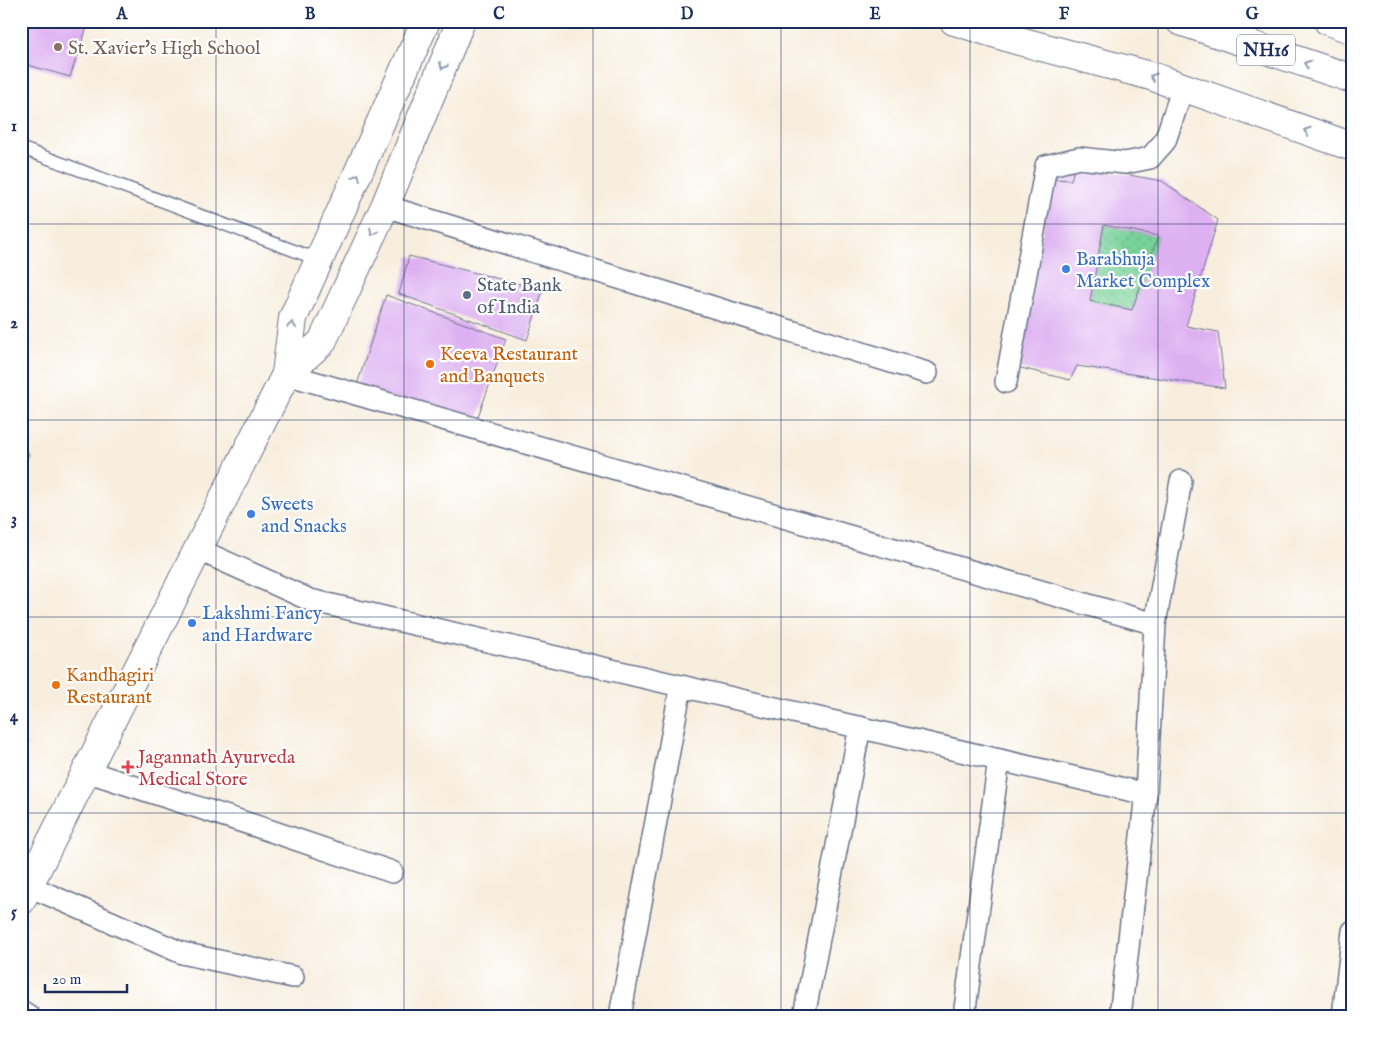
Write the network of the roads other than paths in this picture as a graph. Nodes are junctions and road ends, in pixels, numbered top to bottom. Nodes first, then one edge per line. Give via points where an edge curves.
1 (426, 21) edge
2 (461, 21) edge
3 (954, 21) edge
4 (1180, 21) edge
5 (1328, 21) edge
6 (1353, 30) edge
7 (1353, 79) edge
8 (1183, 88) junction
9 (1353, 147) edge
10 (21, 148) edge
11 (385, 206) junction
12 (320, 260) junction
13 (927, 373) dead end
14 (286, 374) junction
15 (1006, 382) dead end
16 (1181, 481) dead end
17 (197, 549) junction
18 (1155, 624) junction
19 (681, 686) junction
20 (860, 728) junction
21 (999, 760) junction
22 (86, 771) junction
23 (1146, 794) junction
24 (392, 872) dead end
25 (25, 894) edge
26 (1353, 931) edge
27 (293, 977) dead end
28 (1347, 1008) edge
29 (21, 1011) edge
30 (29, 1016) edge
31 (620, 1016) edge
32 (804, 1016) edge
33 (964, 1016) edge
34 (1120, 1016) edge

12 -> 1 main road
2 -> 11 main road
8 -> 3 main road via 1151,76
7 -> 4 main road, NH16
5 - 6 main road
9 -> 8 main road
8 - 15 street via 1165,141 1150,158 1125,163 1079,158 1046,166
10 - 12 lane
11 - 13 street
11 -> 14 main road via 322,342
14 -> 12 main road via 293,318
14 - 17 main road
14 - 18 street
16 - 18 street
17 - 19 street via 310,600
17 - 22 main road
18 - 23 street
19 - 20 street
19 - 31 street
20 - 21 street
20 - 32 street
21 - 23 street
21 - 33 street
22 - 24 street
22 - 25 main road
23 - 34 street
25 - 27 street via 182,953
26 - 28 street
29 - 30 street

